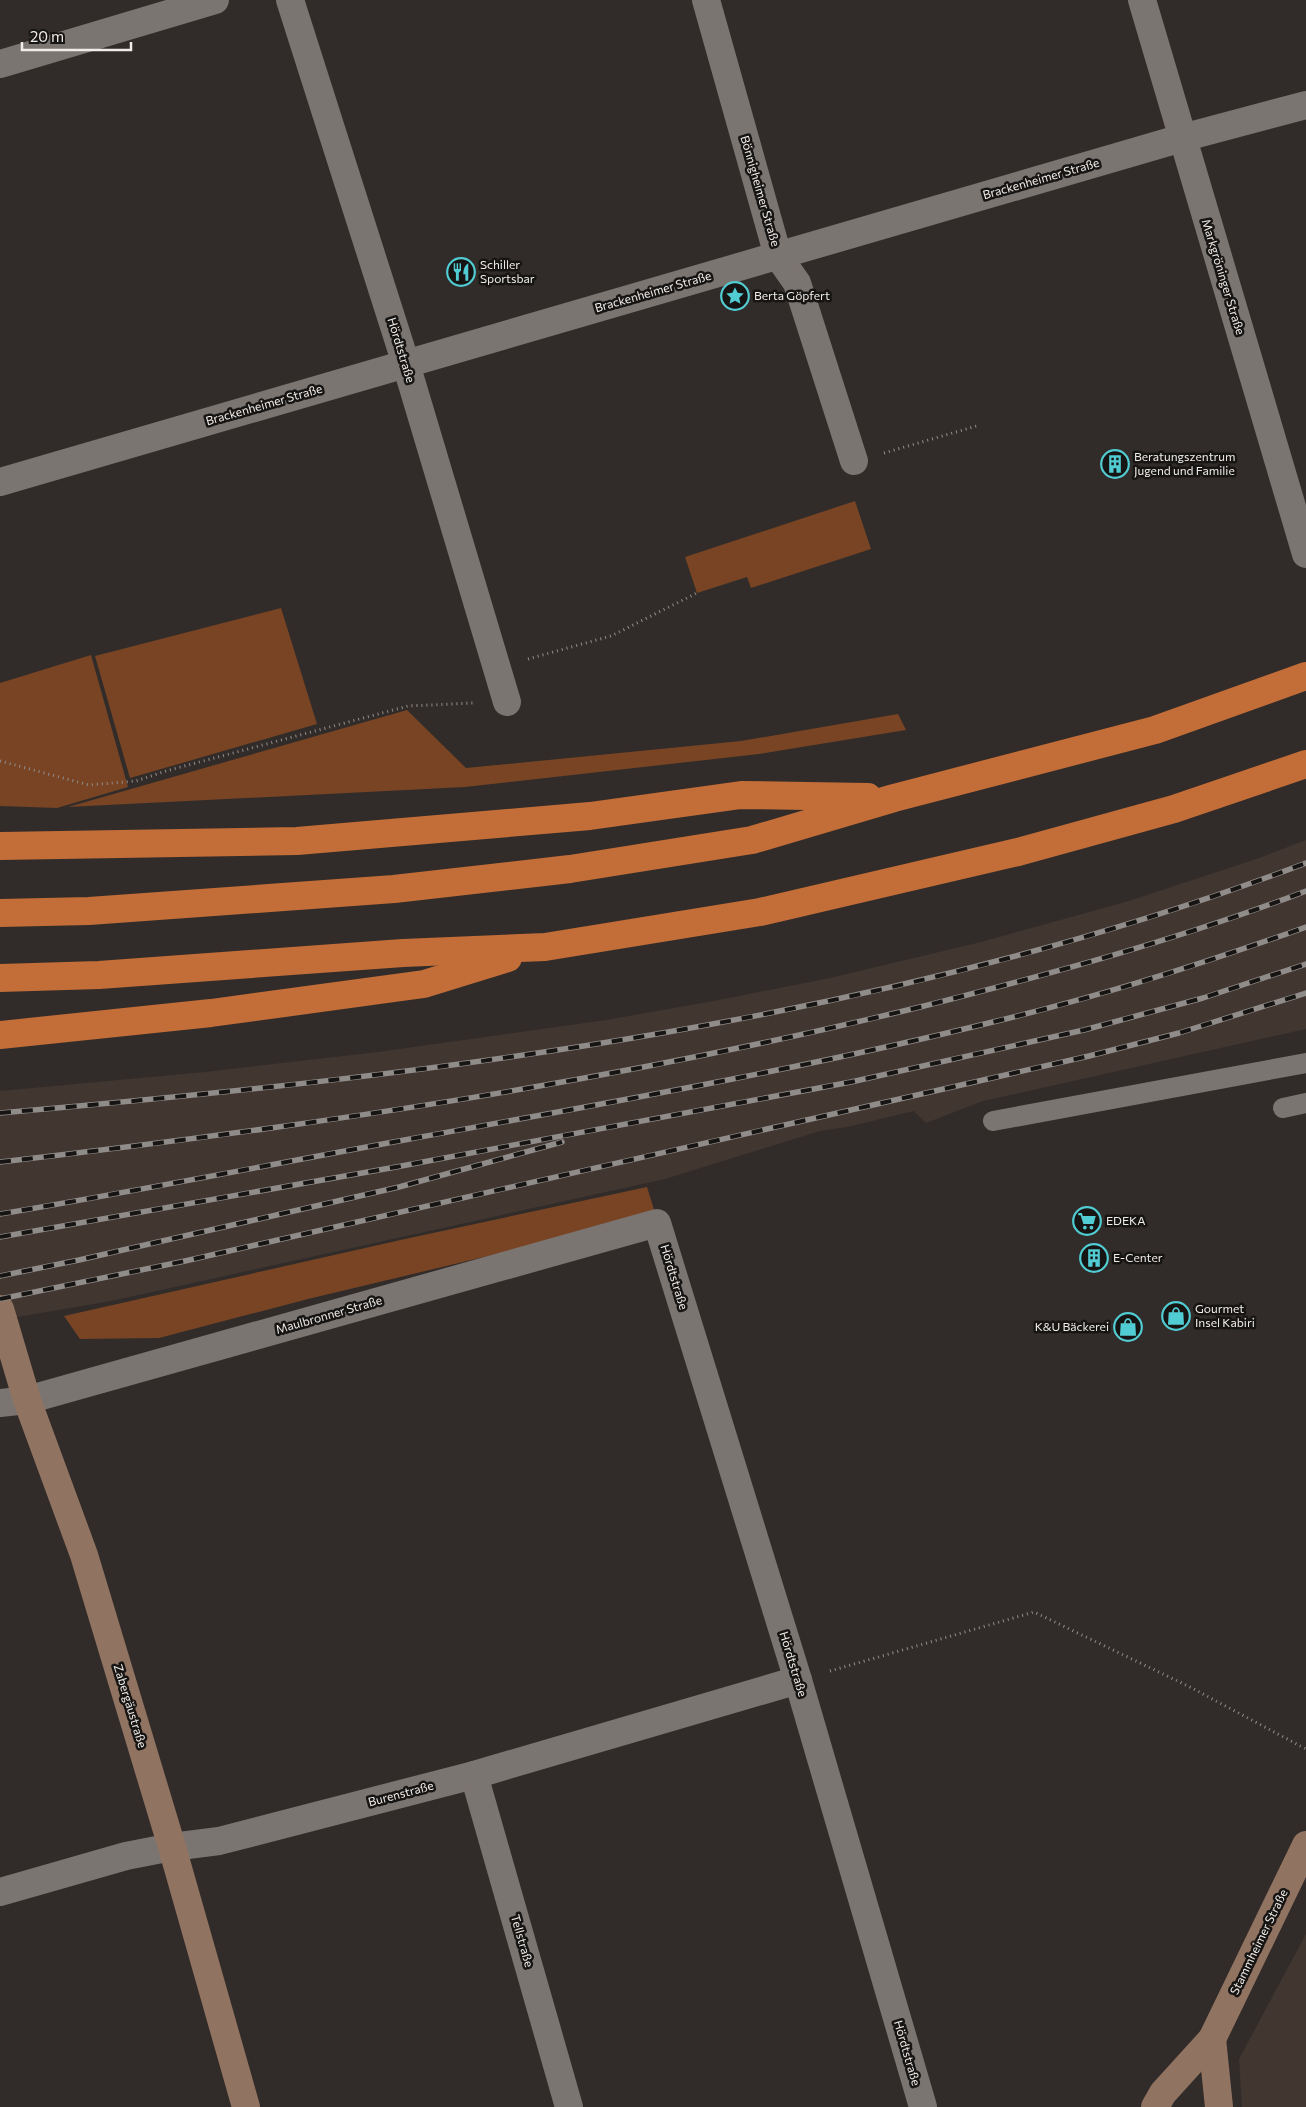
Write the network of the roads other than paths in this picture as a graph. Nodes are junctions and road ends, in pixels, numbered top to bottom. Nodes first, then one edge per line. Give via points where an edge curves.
1 (215, 0) edge
2 (290, 0) edge
3 (706, 0) edge
4 (1142, 0) edge
5 (0, 64) edge
6 (1306, 106) edge
7 (1182, 138) junction
8 (778, 256) junction
9 (406, 364) junction
10 (854, 461) road end
11 (0, 482) edge
12 (1306, 554) edge
13 (1306, 676) edge
14 (507, 702) road end
15 (1306, 764) edge
16 (894, 798) junction
17 (0, 846) edge
18 (0, 913) edge
19 (545, 947) junction
20 (0, 978) edge
21 (0, 1035) edge
22 (1306, 1063) edge
23 (1306, 1103) edge
24 (1283, 1108) dead end
25 (993, 1121) dead end
26 (657, 1223) joint
27 (0, 1309) edge
28 (27, 1400) junction
29 (0, 1403) edge
30 (798, 1680) junction
31 (474, 1775) junction
32 (1306, 1845) edge
33 (172, 1847) junction
34 (0, 1892) edge
35 (1212, 2039) junction
36 (246, 2107) edge
37 (569, 2107) edge
38 (923, 2107) edge
39 (1155, 2107) edge
40 (1219, 2107) edge

1 - 5 street
2 - 9 street, Hördtstraße
3 - 8 street, Bönnigheimer Straße
4 - 7 street, Markgröninger Straße
6 - 7 street, Brackenheimer Straße
7 - 8 street, Brackenheimer Straße
7 - 12 street, Markgröninger Straße
8 - 9 street, Brackenheimer Straße
8 - 10 street, Bönnigheimer Straße via 798,283
9 - 11 street, Brackenheimer Straße
9 - 14 street, Hördtstraße
13 - 16 highway via 1155,730
15 - 19 highway via 1174,809 1018,852 760,912
16 - 17 highway via 741,795 590,816 296,841
16 - 18 highway via 752,840 570,869 394,889 89,911
19 - 20 highway via 402,953 99,975
19 - 21 highway via 424,984 211,1013
22 - 25 lane
23 - 24 lane
26 - 28 street, Maulbronner Straße
26 - 30 street, Hördtstraße
27 - 28 main road, Zabergäustraße
28 - 29 street, Maulbronner Straße
28 - 33 main road, Zabergäustraße via 84,1555
30 - 31 street, Burenstraße
30 - 38 street, Hördtstraße
31 - 33 street, Burenstraße via 219,1841
31 - 37 street, Tellstraße
32 - 35 main road, Stammheimer Straße
33 - 34 street, Burenstraße via 126,1856
33 - 36 main road, Zabergäustraße
35 - 39 main road, Stammheimer Straße via 1163,2092
35 - 40 main road

